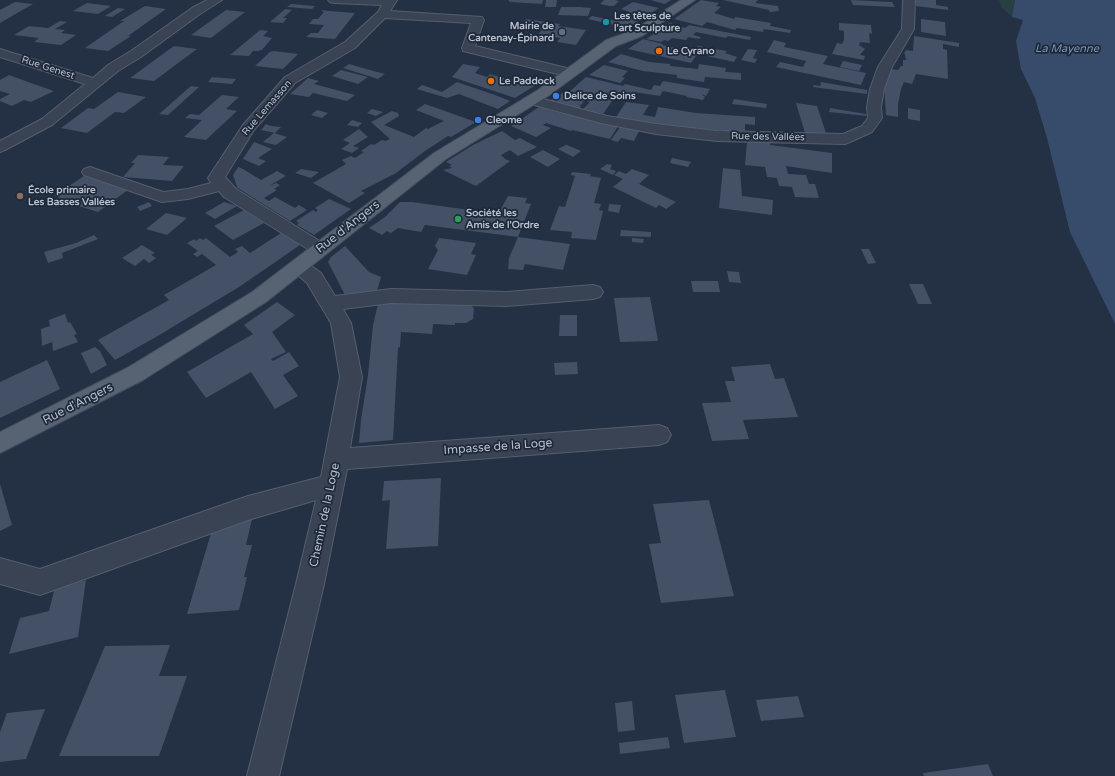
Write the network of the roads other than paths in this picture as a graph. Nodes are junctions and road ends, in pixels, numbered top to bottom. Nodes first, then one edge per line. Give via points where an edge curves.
1 (216, 0) edge
2 (334, 0) edge
3 (689, 0) edge
4 (909, 0) edge
5 (390, 1) edge
6 (382, 14) junction
7 (0, 53) edge
8 (570, 72) junction
9 (95, 83) junction
10 (532, 100) junction
11 (0, 147) edge
12 (90, 172) dead end
13 (222, 185) junction
14 (320, 249) junction
15 (299, 266) junction
16 (593, 292) dead end
17 (331, 304) junction
18 (659, 435) dead end
19 (0, 443) edge
20 (337, 459) junction
21 (332, 485) junction
22 (0, 571) edge
23 (263, 776) edge

1 - 9 street via 196,11
2 - 5 street
3 - 8 main road, Rue d'Angers via 638,33 611,44
4 - 10 street, Rue des Vallées via 908,29 885,67 877,89 875,118 867,129 845,139 717,136 656,129 606,120
5 - 6 street, Rue Lemasson
6 - 8 street via 478,20 468,48
6 - 13 street, Rue Lemasson via 350,45 290,80 244,134 216,178
7 - 9 street, Rue Genest
8 - 10 main road, Rue d'Angers
9 - 11 street via 47,122
10 - 14 main road, Rue d'Angers via 440,156
12 - 13 street via 162,197 188,194
13 - 14 street via 230,193
14 - 15 main road, Rue d'Angers
15 - 17 street, Chemin de la Loge via 314,278
15 - 19 main road, Rue d'Angers via 259,297 135,374
16 - 17 street via 507,299 391,296
17 - 20 street, Chemin de la Loge via 341,323 351,377
18 - 20 street, Impasse de la Loge
20 - 21 street, Chemin de la Loge
21 - 22 street via 248,508 40,582
21 - 23 street, Chemin de la Loge

